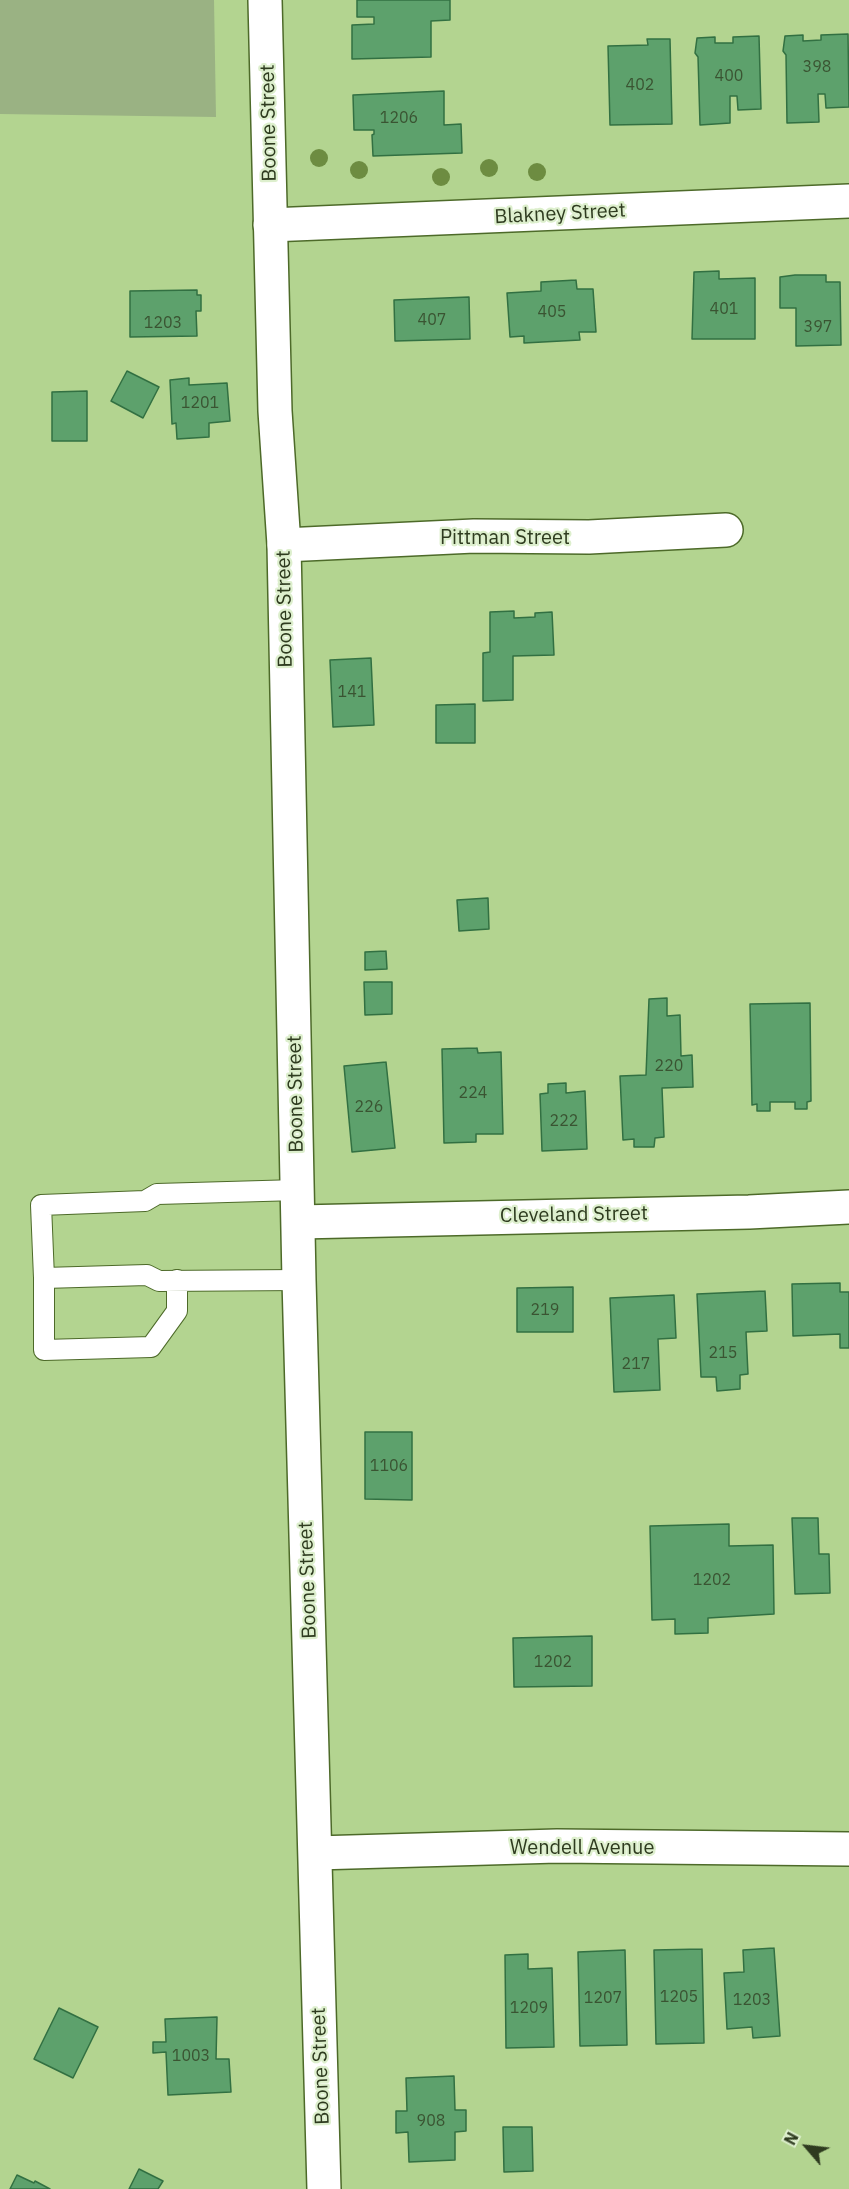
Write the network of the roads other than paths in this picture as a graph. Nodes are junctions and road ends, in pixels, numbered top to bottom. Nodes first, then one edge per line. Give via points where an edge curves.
1 (265, 0) edge
2 (849, 201) edge
3 (270, 225) junction
4 (726, 530) dead end
5 (284, 545) junction
6 (298, 1190) junction
7 (849, 1207) edge
8 (299, 1222) junction
9 (44, 1278) junction
10 (177, 1280) junction
11 (299, 1280) junction
12 (849, 1849) edge
13 (316, 1853) junction
14 (324, 2189) edge

1 - 3 street, Boone Street
2 - 3 street, Blakney Street
3 - 5 street, Boone Street via 275,411
4 - 5 street, Pittman Street
5 - 6 street, Boone Street
6 - 8 street, Boone Street
6 - 9 lane via 157,1194 145,1201 41,1206
7 - 8 street, Cleveland Street
8 - 11 street, Boone Street
9 - 10 lane via 147,1275 159,1281
9 - 10 lane via 44,1350 151,1347 177,1311
10 - 11 lane
11 - 13 street, Boone Street
12 - 13 street, Wendell Avenue via 556,1846
13 - 14 street, Boone Street

